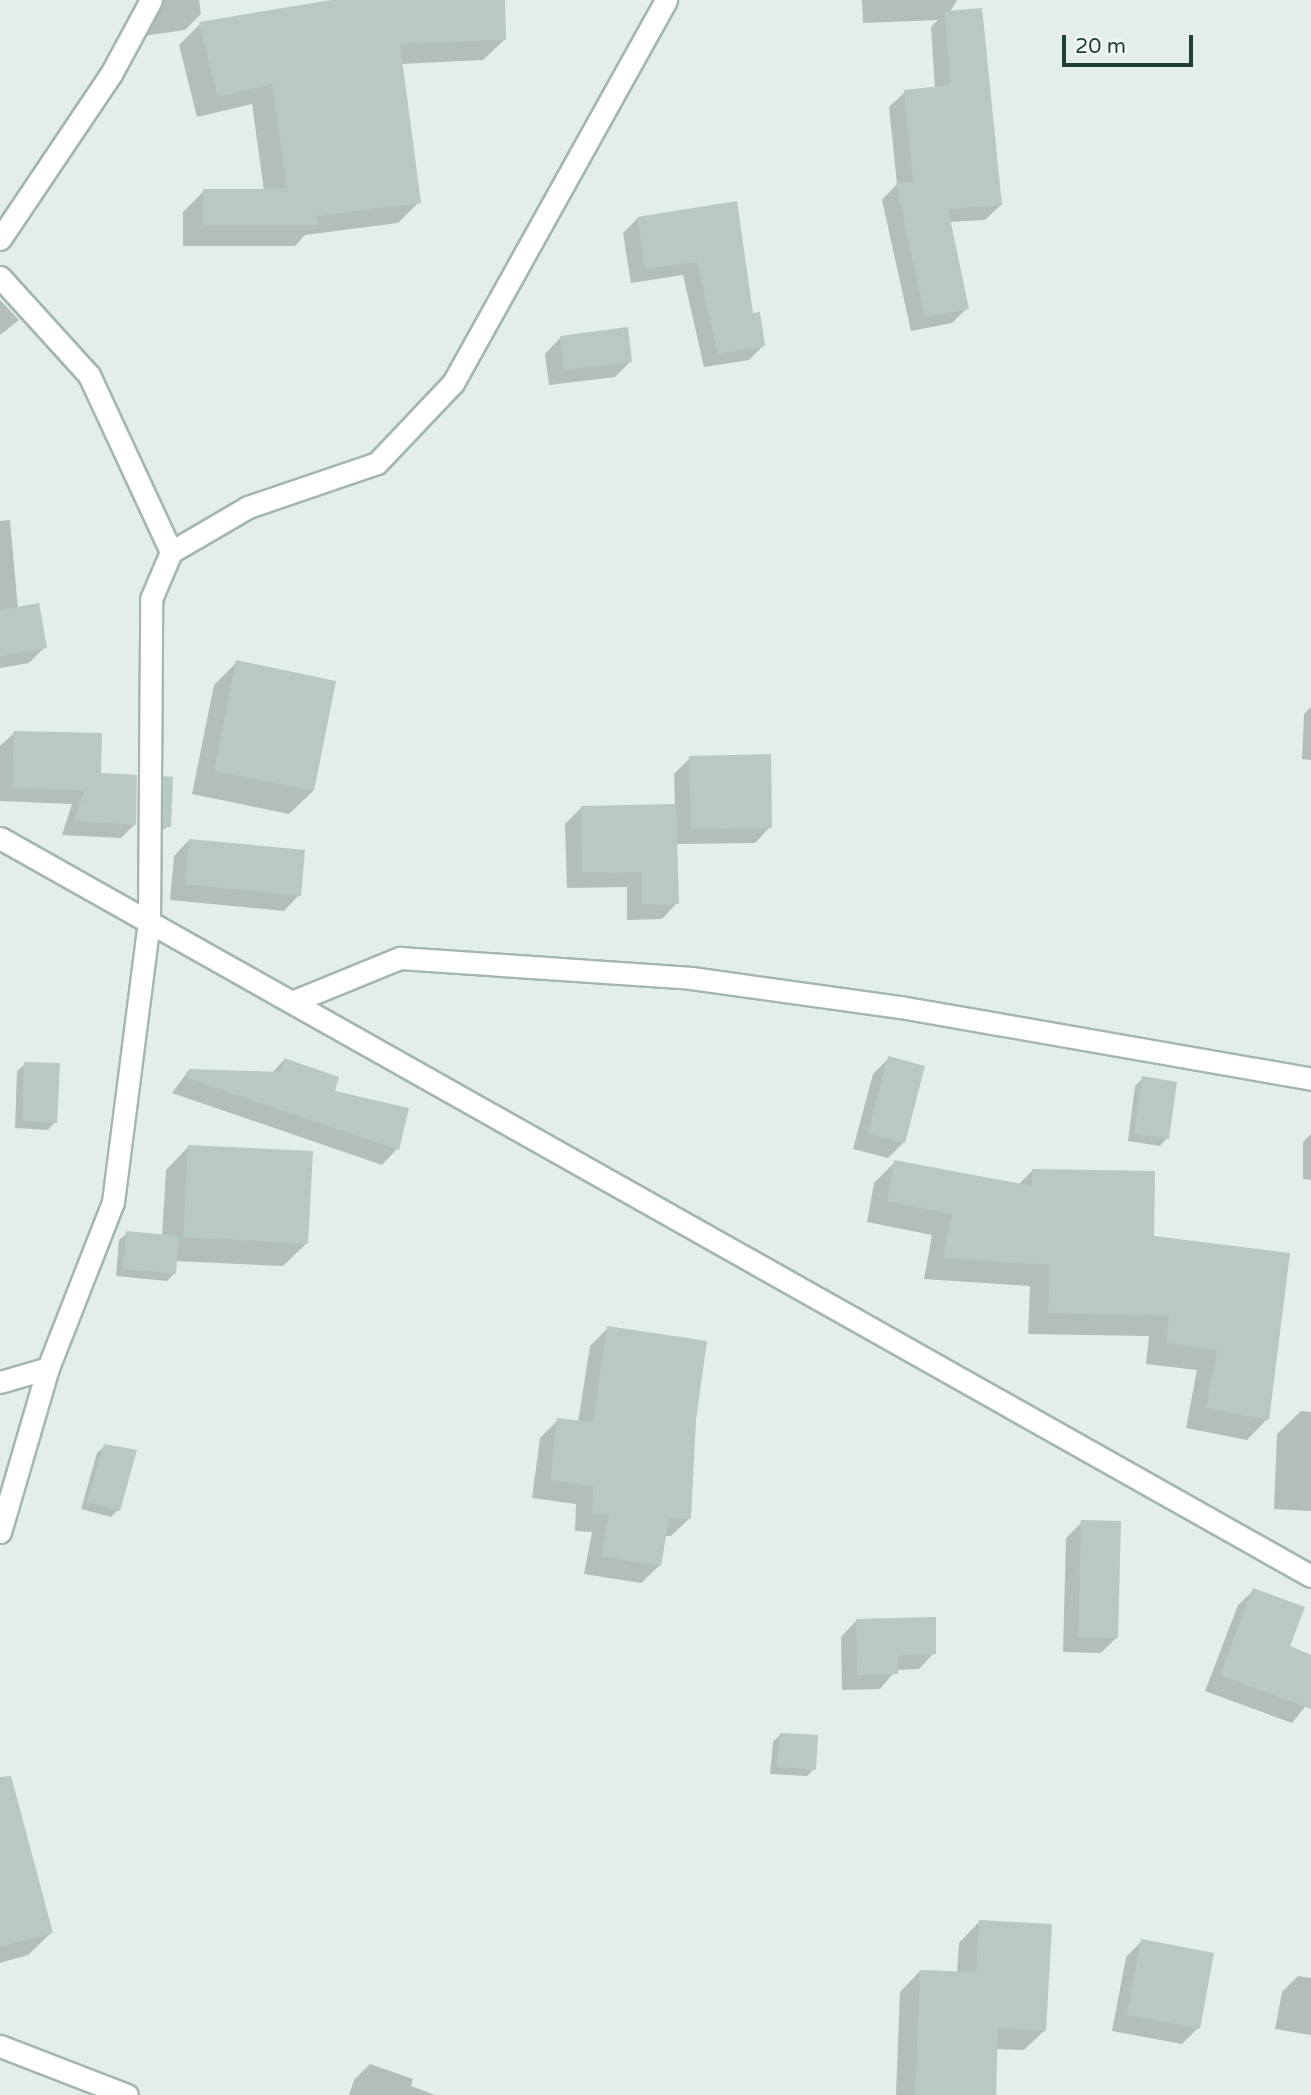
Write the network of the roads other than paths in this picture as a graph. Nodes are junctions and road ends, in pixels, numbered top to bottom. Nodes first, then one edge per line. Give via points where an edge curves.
1 (151, 0) edge
2 (666, 0) edge
3 (0, 239) edge
4 (0, 277) edge
5 (171, 552) junction
6 (0, 838) edge
7 (149, 921) junction
8 (292, 1002) junction
9 (1311, 1079) edge
10 (48, 1368) junction
11 (0, 1382) edge
12 (0, 1532) edge
13 (1311, 1576) edge
14 (0, 2046) edge
15 (127, 2095) edge

1 - 3 street via 111,74
2 - 5 street via 453,383 377,463 248,507
4 - 5 street via 89,375
5 - 7 street via 151,599
6 - 7 street
7 - 8 street
7 - 10 street via 113,1202
8 - 9 street via 400,958 678,977 906,1008
8 - 13 street
10 - 11 street
10 - 12 street
14 - 15 street

